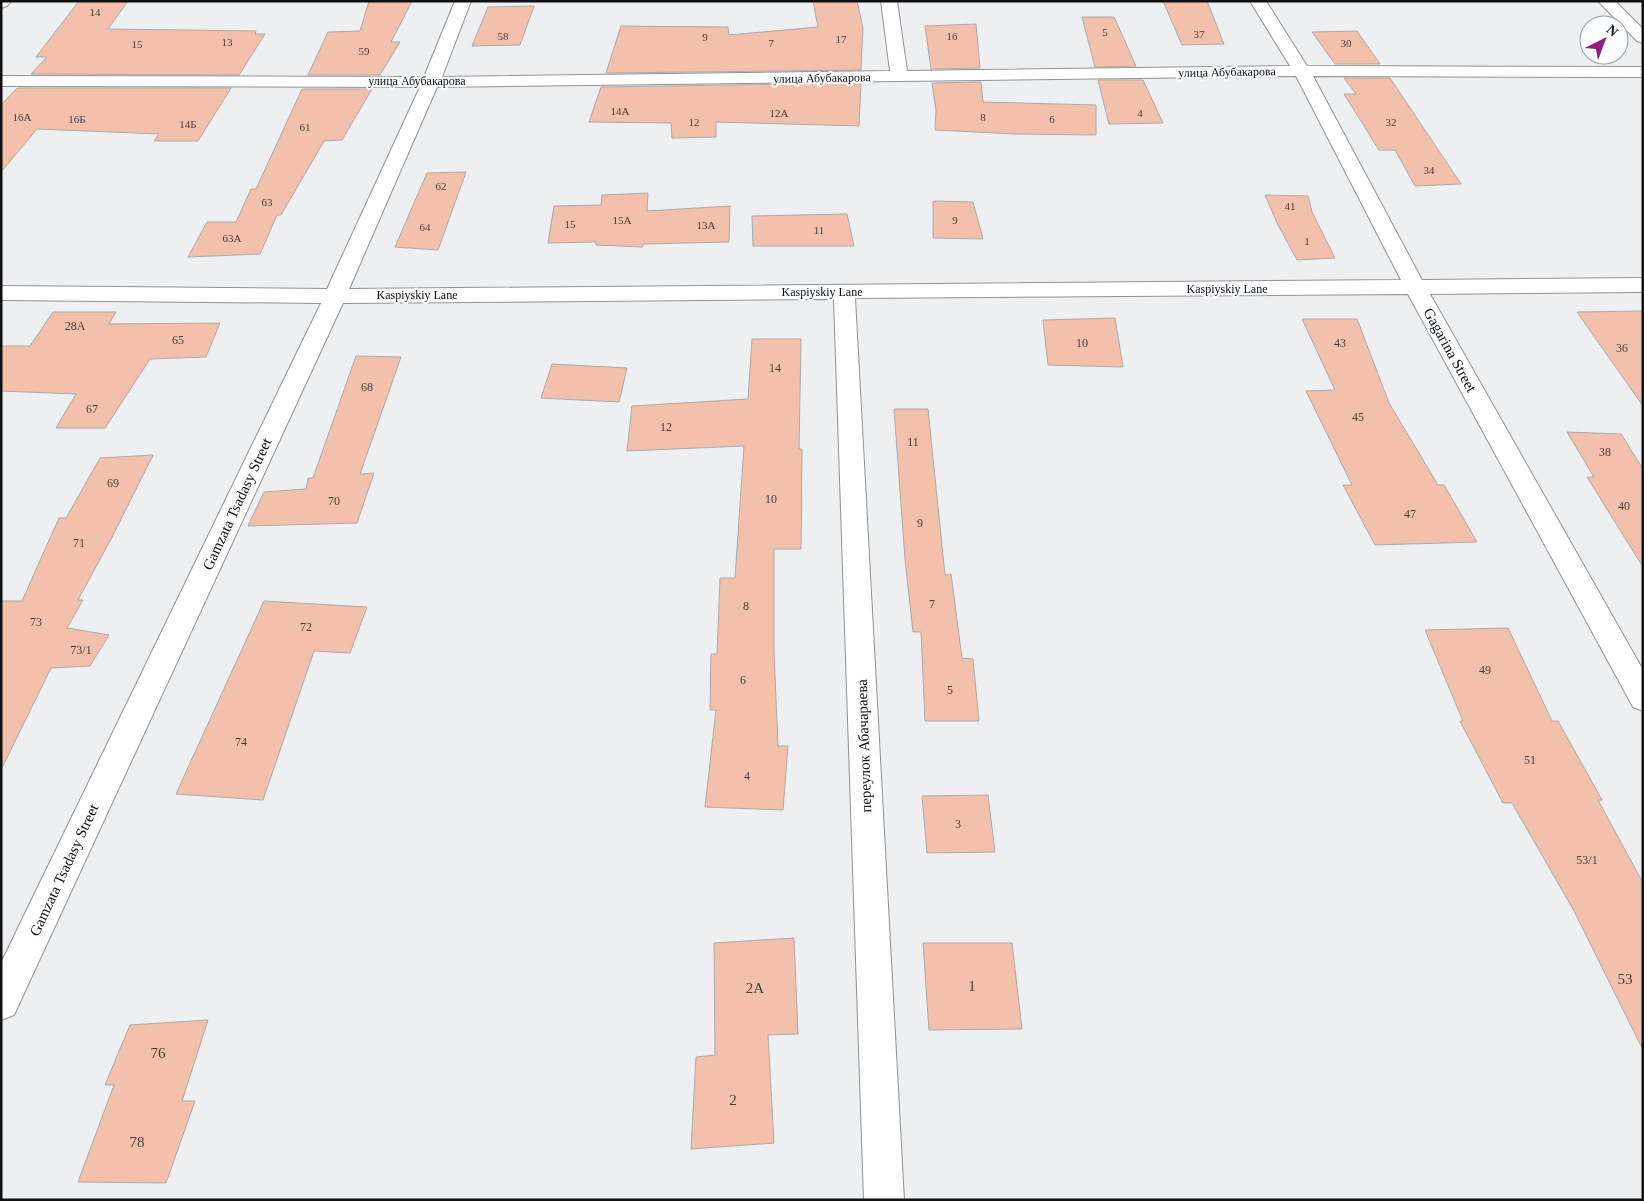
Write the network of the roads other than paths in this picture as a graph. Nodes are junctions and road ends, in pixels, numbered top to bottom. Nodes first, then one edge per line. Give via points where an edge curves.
1 (463, 1) edge
2 (889, 1) edge
3 (1258, 1) edge
4 (1606, 1) edge
5 (1643, 38) edge
6 (1302, 72) junction
7 (1643, 72) edge
8 (899, 77) junction
9 (1, 81) edge
10 (431, 82) junction
11 (1643, 285) edge
12 (1416, 288) junction
13 (844, 292) junction
14 (1, 293) edge
15 (335, 296) junction
16 (1643, 698) edge
17 (1, 1002) edge
18 (884, 1200) edge

1 - 10 street, Gamzata Tsadasy Street
2 - 8 street
3 - 6 street, Gagarina Street
4 - 5 street
6 - 7 street, улица Абубакарова
6 - 8 street, улица Абубакарова
6 - 12 street, Gagarina Street
8 - 10 street, улица Абубакарова
9 - 10 street, улица Абубакарова
10 - 15 street, Gamzata Tsadasy Street
11 - 12 street, Kaspiyskiy Lane
12 - 13 street, Kaspiyskiy Lane
12 - 16 street, Gagarina Street
13 - 15 street, Kaspiyskiy Lane
13 - 18 street, переулок Абачараева
14 - 15 street, Kaspiyskiy Lane
15 - 17 street, Gamzata Tsadasy Street

